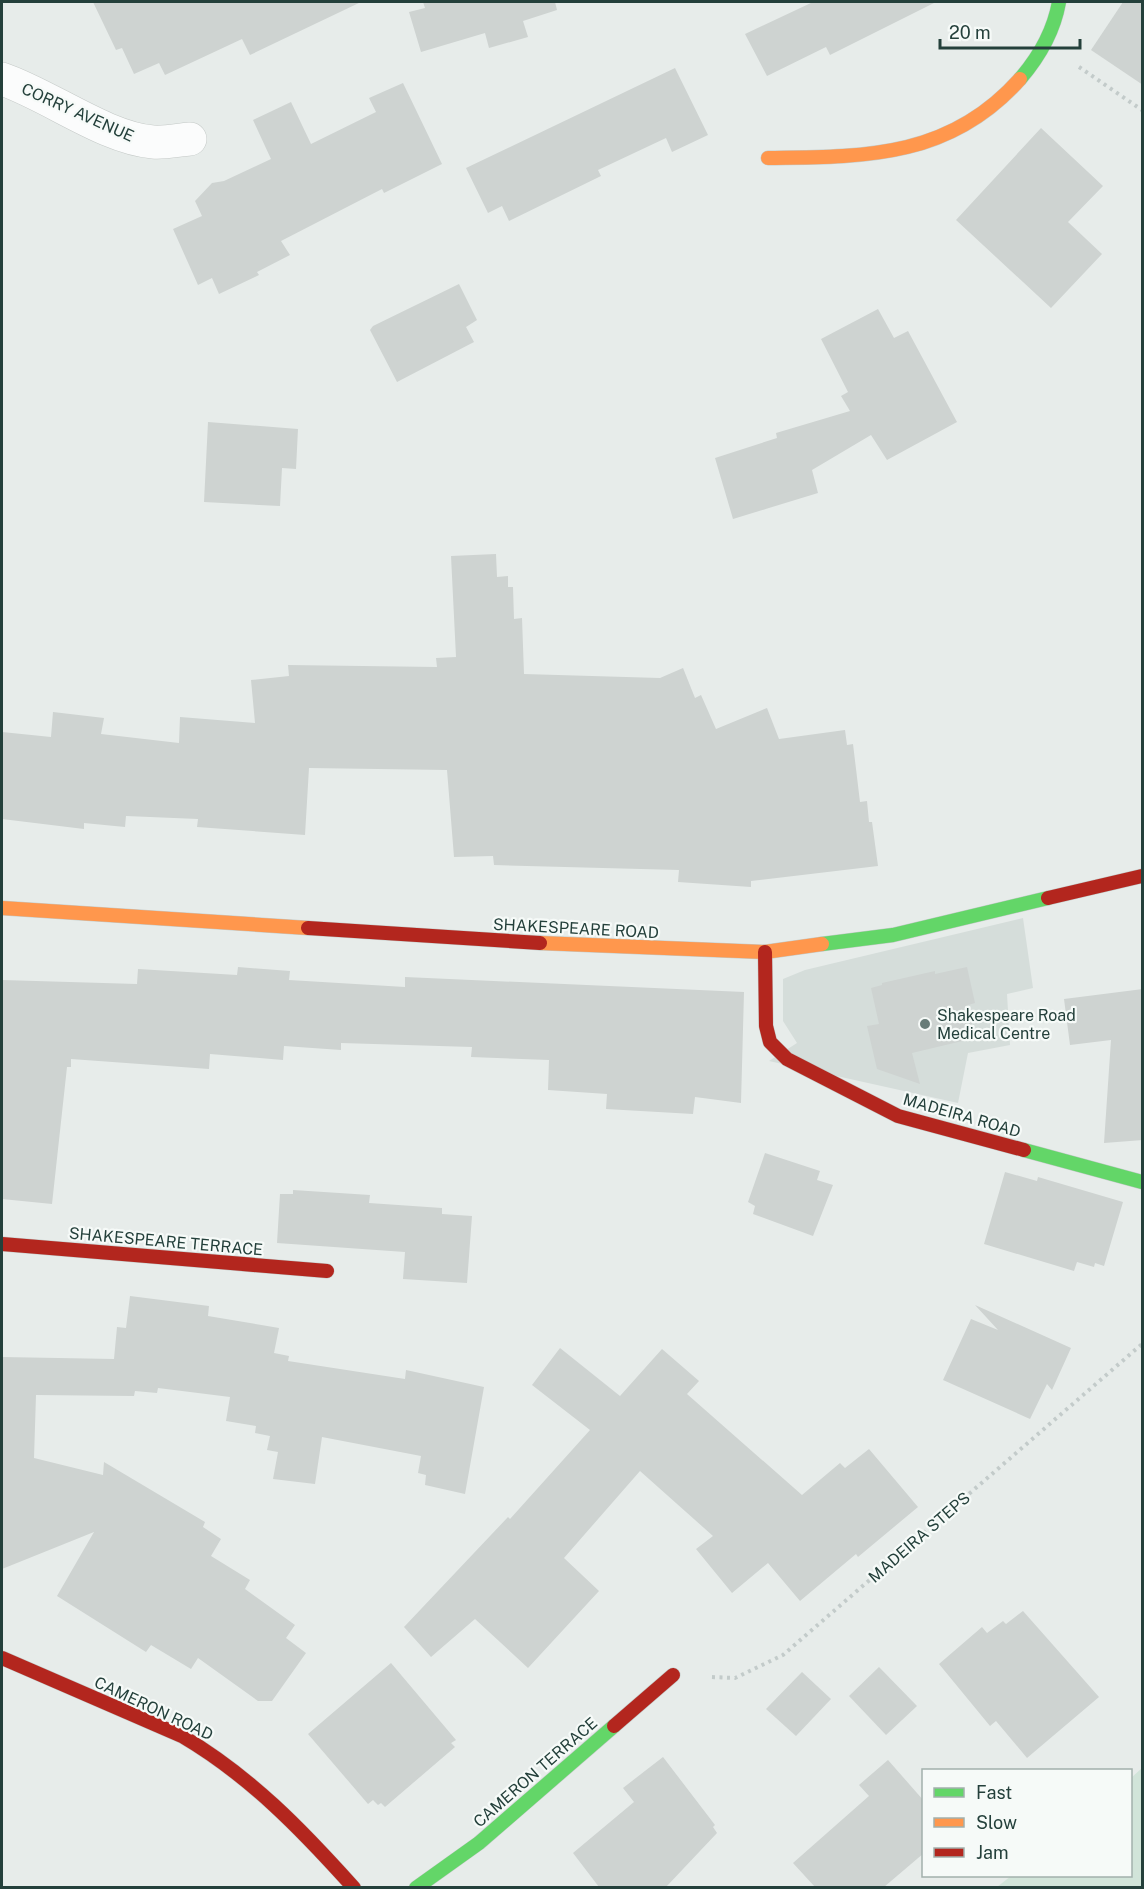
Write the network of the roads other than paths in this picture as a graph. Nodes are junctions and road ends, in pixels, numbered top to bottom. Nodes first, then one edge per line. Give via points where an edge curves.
1 (1059, 2) edge
2 (2, 80) edge
3 (190, 139) dead end
4 (768, 158) dead end
5 (1143, 876) edge
6 (2, 908) edge
7 (765, 952) junction
8 (1143, 1182) edge
9 (2, 1244) edge
10 (327, 1271) dead end
11 (2, 1658) edge
12 (673, 1676) road end
13 (354, 1887) edge
14 (416, 1887) edge

1 - 4 street via 1044,44 1028,70 1000,100 966,127 928,145 887,155
2 - 3 street, CORRY AVENUE via 27,88 124,136 153,142
5 - 7 street, SHAKESPEARE ROAD via 893,935
6 - 7 street, SHAKESPEARE ROAD via 531,943
7 - 8 street, MADEIRA ROAD via 766,1026 770,1042 787,1059 898,1116
9 - 10 street, SHAKESPEARE TERRACE
11 - 13 street, CAMERON ROAD via 209,1751 284,1811
12 - 14 street, CAMERON TERRACE via 479,1843

